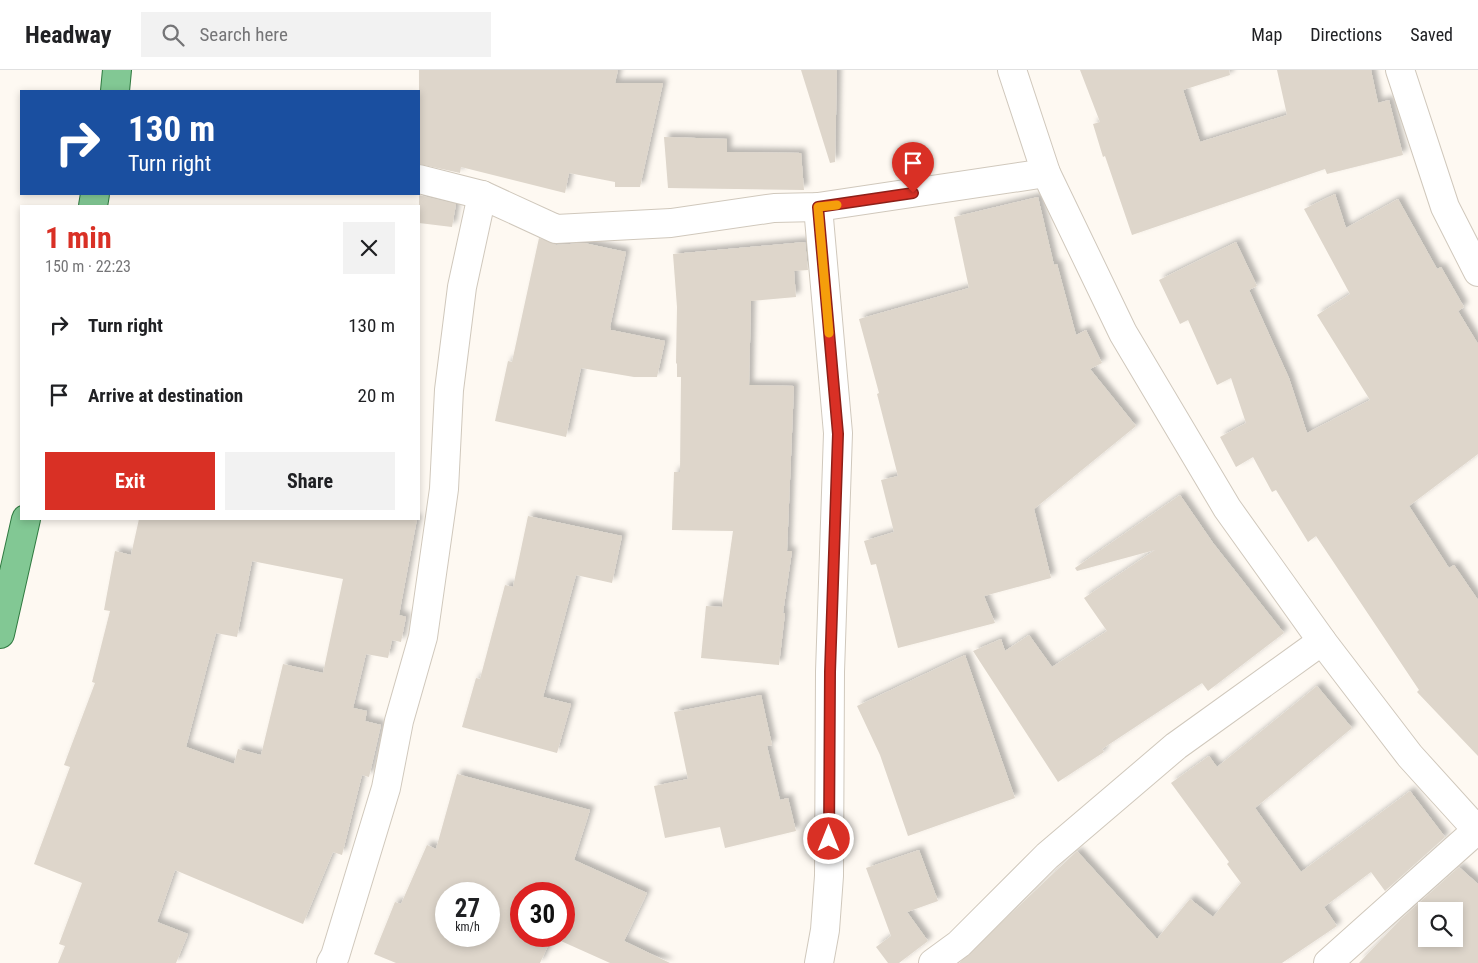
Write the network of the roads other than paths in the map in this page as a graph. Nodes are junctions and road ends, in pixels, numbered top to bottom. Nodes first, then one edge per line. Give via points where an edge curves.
1 (117, 70) edge
2 (1012, 70) edge
3 (1400, 70) edge
4 (115, 90) edge
5 (1046, 173) junction
6 (420, 179) edge
7 (482, 194) junction
8 (818, 207) junction
9 (1478, 272) edge
10 (26, 520) edge
11 (0, 634) edge
12 (1322, 641) junction
13 (1477, 830) edge
14 (331, 963) edge
15 (819, 963) edge
16 (933, 963) edge
17 (1328, 963) edge

1 - 4 main road
2 - 5 street
3 - 9 street via 1445,207
5 - 8 street
5 - 12 street via 1143,366 1228,508
6 - 7 street
7 - 8 street via 556,229 671,223 774,208
7 - 14 street via 462,287 448,390 444,489 423,637 399,721 386,788
8 - 15 street via 838,434 830,672 829,876
10 - 11 main road
12 - 13 street via 1410,756
12 - 16 street via 1176,746 1047,856 959,944
13 - 17 street

